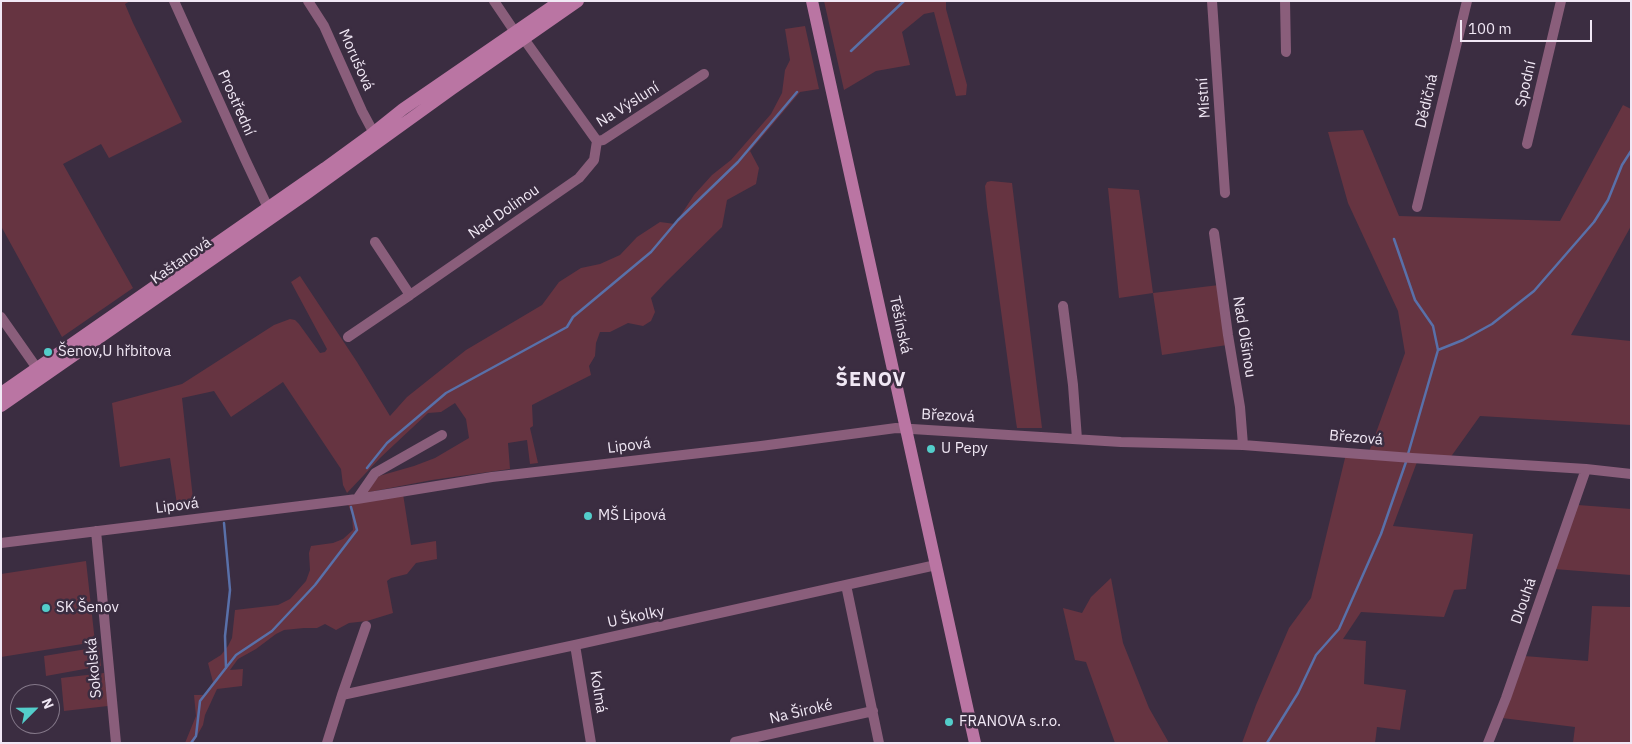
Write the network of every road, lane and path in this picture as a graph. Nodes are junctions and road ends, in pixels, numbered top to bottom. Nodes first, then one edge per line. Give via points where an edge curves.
1 (174, 1) edge
2 (308, 1) edge
3 (494, 1) edge
4 (560, 1) edge
5 (578, 1) edge
6 (812, 1) edge
7 (1212, 1) edge
8 (1285, 1) edge
9 (1467, 1) edge
10 (1560, 1) edge
11 (520, 36) junction
12 (1286, 52) dead end
13 (704, 74) dead end
14 (376, 138) junction
15 (597, 141) junction
16 (1527, 144) dead end
17 (1225, 193) dead end
18 (1417, 207) dead end
19 (270, 212) junction
20 (1214, 233) dead end
21 (375, 242) dead end
22 (410, 295) junction
23 (1063, 306) dead end
24 (1, 317) edge
25 (348, 337) dead end
26 (40, 372) junction
27 (1, 393) edge
28 (1, 406) edge
29 (906, 428) junction
30 (442, 435) dead end
31 (1078, 439) junction
32 (1244, 445) junction
33 (1586, 469) junction
34 (1631, 474) edge
35 (357, 498) junction
36 (96, 531) junction
37 (1, 543) edge
38 (936, 565) junction
39 (846, 585) junction
40 (366, 626) dead end
41 (575, 646) junction
42 (342, 695) junction
43 (872, 711) junction
44 (735, 742) edge
45 (116, 743) edge
46 (327, 743) edge
47 (591, 743) edge
48 (879, 743) edge
49 (975, 743) edge
50 (1488, 743) edge

1 - 19 street, Prostřední
2 - 14 street, Morušová via 324,26
3 - 11 street, Na Výsluní
4 - 11 main road, Kaštanová
5 - 11 main road, Kaštanová
6 - 29 main road, Těšínská
7 - 17 street, Místní
8 - 12 street
9 - 18 street, Dědičná
10 - 16 street, Spodní
11 - 14 main road, Kaštanová via 403,109
11 - 15 street, Na Výsluní
13 - 15 street, Na Výsluní
14 - 19 main road, Kaštanová
15 - 22 street, Nad Dolinou via 594,160 579,178
19 - 26 main road, Kaštanová
20 - 32 street, Nad Olšinou
21 - 22 street
22 - 25 street, Nad Dolinou
23 - 31 street
24 - 26 street
26 - 27 main road, Kaštanová
26 - 28 main road, Kaštanová
29 - 31 street, Březová
29 - 35 street, Lipová via 484,478
29 - 38 main road, Těšínská
30 - 35 street via 375,473
31 - 32 street, Březová
32 - 33 street, Březová
33 - 34 street, Březová
33 - 50 street, Dlouhá
35 - 36 street, Lipová
36 - 37 street, Lipová
36 - 45 street, Sokolská
38 - 39 street, U Školky
38 - 49 main road, Těšínská
39 - 41 street, U Školky
39 - 43 street
40 - 42 street
41 - 42 street, U Školky
41 - 47 street, Kolmá
42 - 46 street
43 - 44 street, Na Široké
43 - 48 street

